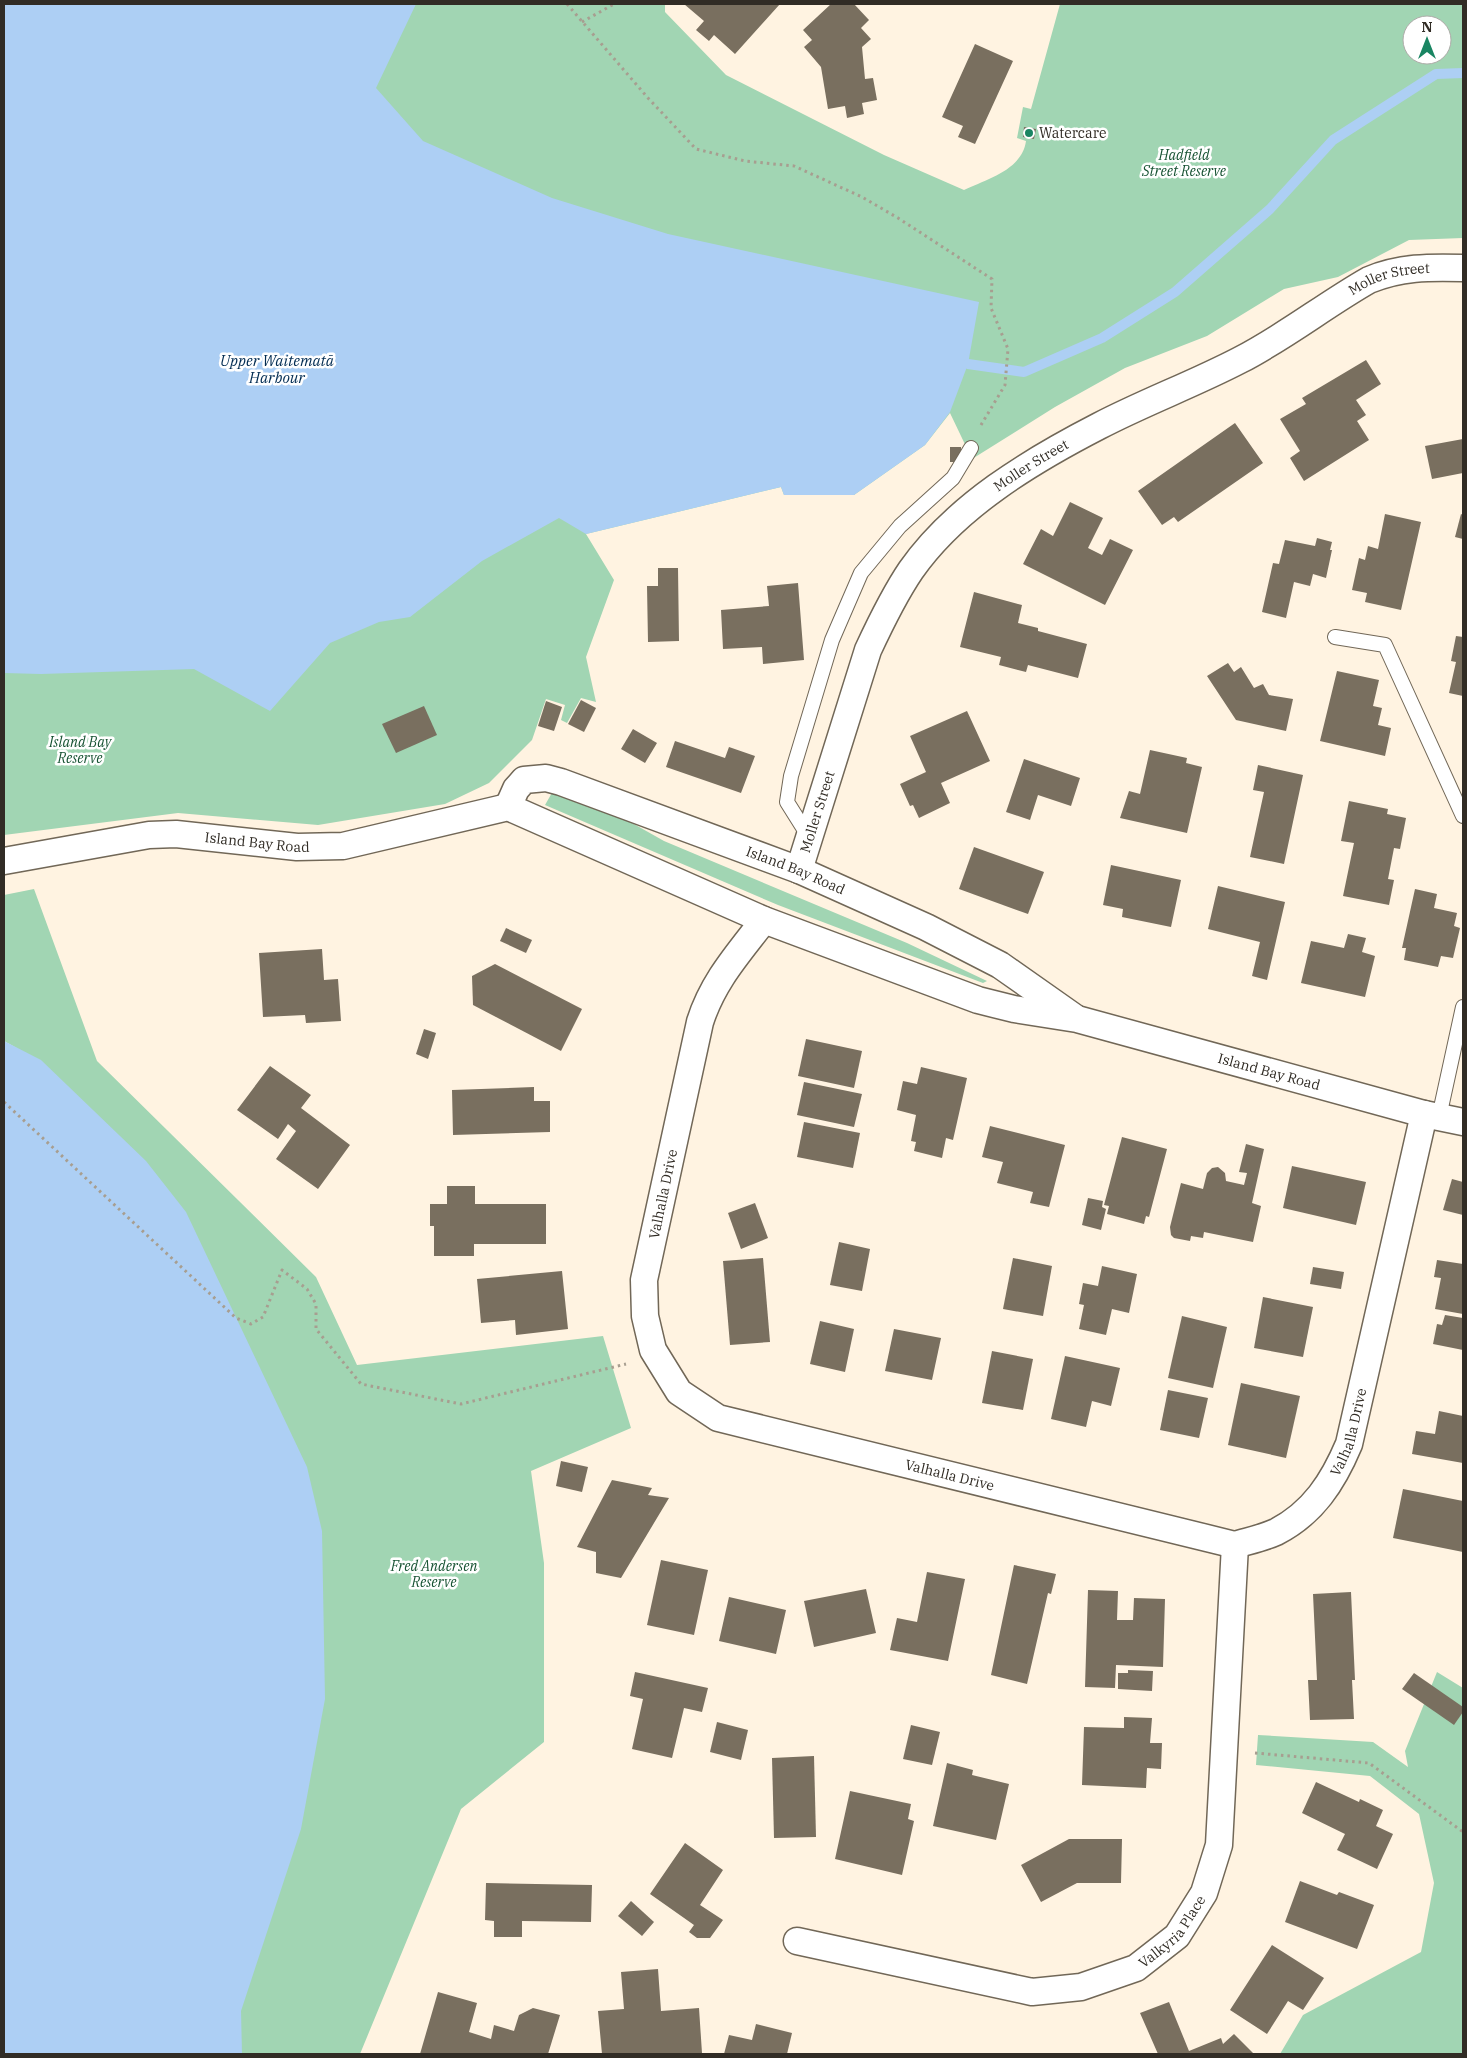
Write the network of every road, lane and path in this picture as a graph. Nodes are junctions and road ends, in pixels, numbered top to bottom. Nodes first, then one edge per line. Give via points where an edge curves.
1 (567, 4) edge
2 (614, 4) edge
3 (582, 22) junction
4 (1463, 268) edge
5 (971, 448) joint
6 (1335, 637) dead end
7 (508, 807) junction
8 (1463, 816) edge
9 (809, 837) junction
10 (4, 861) edge
11 (799, 870) junction
12 (764, 920) junction
13 (1463, 1007) edge
14 (1076, 1019) junction
15 (4, 1102) edge
16 (1442, 1118) edge
17 (627, 1364) dead end
18 (1235, 1545) junction
19 (1247, 1752) dead end
20 (1463, 1832) edge
21 (797, 1941) dead end

1 - 3 path
2 - 3 path
3 - 5 path via 696,149 745,161 794,166 862,197 992,279 991,308 1008,349 1005,385 985,415
4 - 9 street, Moller Street via 1409,268 1369,280 1242,359 1062,446 991,492 962,516 913,568 884,615 868,650
5 - 9 lane via 953,478 900,526 861,573 832,640 786,802
6 - 8 lane via 1385,645
7 - 10 street, Island Bay Road via 343,846 297,847 207,835 149,835
7 - 11 street, Island Bay Road via 524,780 546,778
7 - 12 street, Island Bay Road
9 - 11 street, Moller Street
11 - 14 street, Island Bay Road via 926,927 1000,965
12 - 14 street, Island Bay Road via 978,1000
12 - 18 street, Valhalla Drive via 715,984 706,1001 644,1280 645,1316 653,1350 679,1392 718,1418
13 - 16 lane
14 - 16 street, Island Bay Road
15 - 17 path via 236,1318 251,1324 263,1317 282,1270 307,1289 316,1304 316,1329 361,1384 461,1404
16 - 18 street, Valhalla Drive via 1348,1444 1336,1474 1312,1507 1275,1532
18 - 21 street, Valkyria Place via 1219,1845 1204,1893 1177,1936 1136,1968 1081,1987 1032,1992
19 - 20 path via 1369,1763

